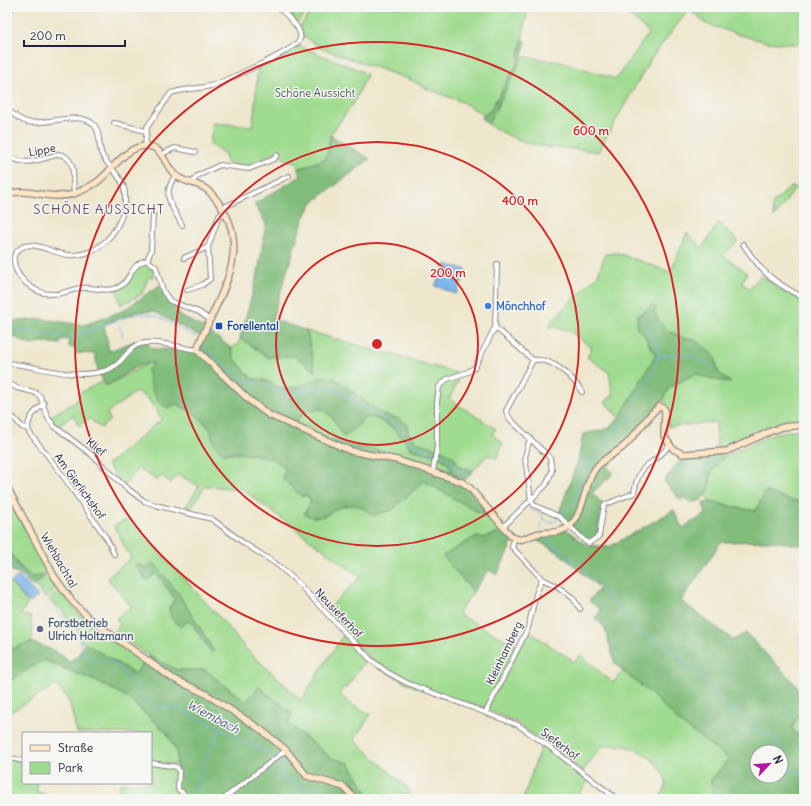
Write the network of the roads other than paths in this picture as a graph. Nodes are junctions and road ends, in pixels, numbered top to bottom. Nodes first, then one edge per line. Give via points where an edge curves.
1 (12, 7) edge
2 (278, 7) edge
3 (7, 15) edge
4 (7, 109) edge
5 (114, 122) dead end
6 (146, 131) junction
7 (145, 146) junction
8 (194, 152) dead end
9 (162, 154) junction
10 (7, 155) edge
11 (277, 155) dead end
12 (112, 168) junction
13 (175, 176) junction
14 (289, 176) dead end
15 (192, 183) junction
16 (7, 194) edge
17 (74, 194) junction
18 (223, 210) junction
19 (152, 215) dead end
20 (182, 225) dead end
21 (743, 244) dead end
22 (208, 247) junction
23 (184, 258) dead end
24 (148, 260) junction
25 (497, 264) dead end
26 (187, 290) dead end
27 (804, 298) edge
28 (210, 320) junction
29 (495, 327) junction
30 (197, 350) junction
31 (533, 360) junction
32 (7, 363) edge
33 (7, 382) edge
34 (582, 392) dead end
35 (44, 403) junction
36 (14, 418) dead end
37 (804, 424) edge
38 (28, 429) junction
39 (530, 438) junction
40 (669, 445) junction
41 (433, 471) junction
42 (7, 487) edge
43 (531, 500) junction
44 (187, 512) joint
45 (570, 525) junction
46 (504, 527) junction
47 (514, 538) junction
48 (114, 554) dead end
49 (542, 579) junction
50 (580, 609) dead end
51 (486, 712) junction
52 (286, 750) junction
53 (7, 758) edge
54 (22, 762) edge
55 (152, 763) edge
56 (190, 799) edge
57 (223, 799) edge
58 (355, 799) edge
59 (617, 799) edge

1 - 3 street
2 - 6 street via 296,26 300,39 298,42 278,55 227,80 171,94
4 - 12 street via 17,117 31,122 79,118 91,122 97,131 102,155
5 - 6 street
6 - 7 street
7 - 9 street via 156,148
7 - 12 street via 134,149
8 - 9 street via 175,148
9 - 13 street
10 - 17 street, Lippe via 21,162 31,162 59,154 64,155 72,167
11 - 15 street via 274,159 249,169 220,165 197,176
12 - 17 street via 98,181
12 - 24 street via 122,181 126,194 120,220 108,239 95,249 78,254 63,254 32,245 26,246 15,254 16,268 31,287 41,293 54,294 80,288 117,288 135,265
13 - 15 street
13 - 20 street via 167,191 168,198
14 - 18 street
15 - 18 street via 206,189
16 - 17 street via 21,191 60,196
18 - 22 street
18 - 28 street via 230,221 233,236 232,263 225,287
19 - 24 street via 151,251
21 - 27 street via 757,266 770,278
22 - 23 street
22 - 26 street via 210,279
24 - 28 street via 156,267 163,291 170,301 199,312
25 - 29 street
28 - 30 street
29 - 31 street
29 - 41 street via 475,367 447,379 439,387 436,402 437,446
30 - 32 street via 144,343 134,348 114,367 94,373 53,372
30 - 41 street via 248,399 269,415 351,451 397,460
31 - 34 street via 550,362 570,378
31 - 39 street via 506,411 510,419
33 - 35 street via 17,388 34,392
35 - 38 street via 31,416
35 - 44 street, Klief via 48,418 54,426 96,458 124,486 150,503
36 - 38 street, Am Gierlichshof via 22,427
37 - 40 street via 783,426 736,448 723,451 682,454
38 - 48 street, Am Gierlichshof via 107,539
39 - 43 street via 525,457
39 - 43 street via 550,458 553,467 546,485
40 - 45 street via 642,469 637,476 634,494 604,505 597,539 586,542
40 - 45 street via 663,430 665,410 660,406 629,442 595,470 588,482 578,515
41 - 46 street via 458,479 467,485
42 - 52 street, Wiehbachtal via 54,576 69,597 95,623 172,678 206,694 233,711
43 - 45 street via 534,505
43 - 46 street
44 - 51 street, Neusieferhof via 212,519 282,568 370,659 387,672 407,683
45 - 47 street via 559,532 543,533 523,539
46 - 47 street
47 - 49 street via 513,549
49 - 50 street via 567,593
49 - 51 street, Kleinhamberg via 528,628
51 - 59 street, Sieferhof via 525,729
52 - 57 street
52 - 58 street, Wiehbachtal via 307,776 344,788
53 - 54 street
55 - 56 street via 177,767 179,791

